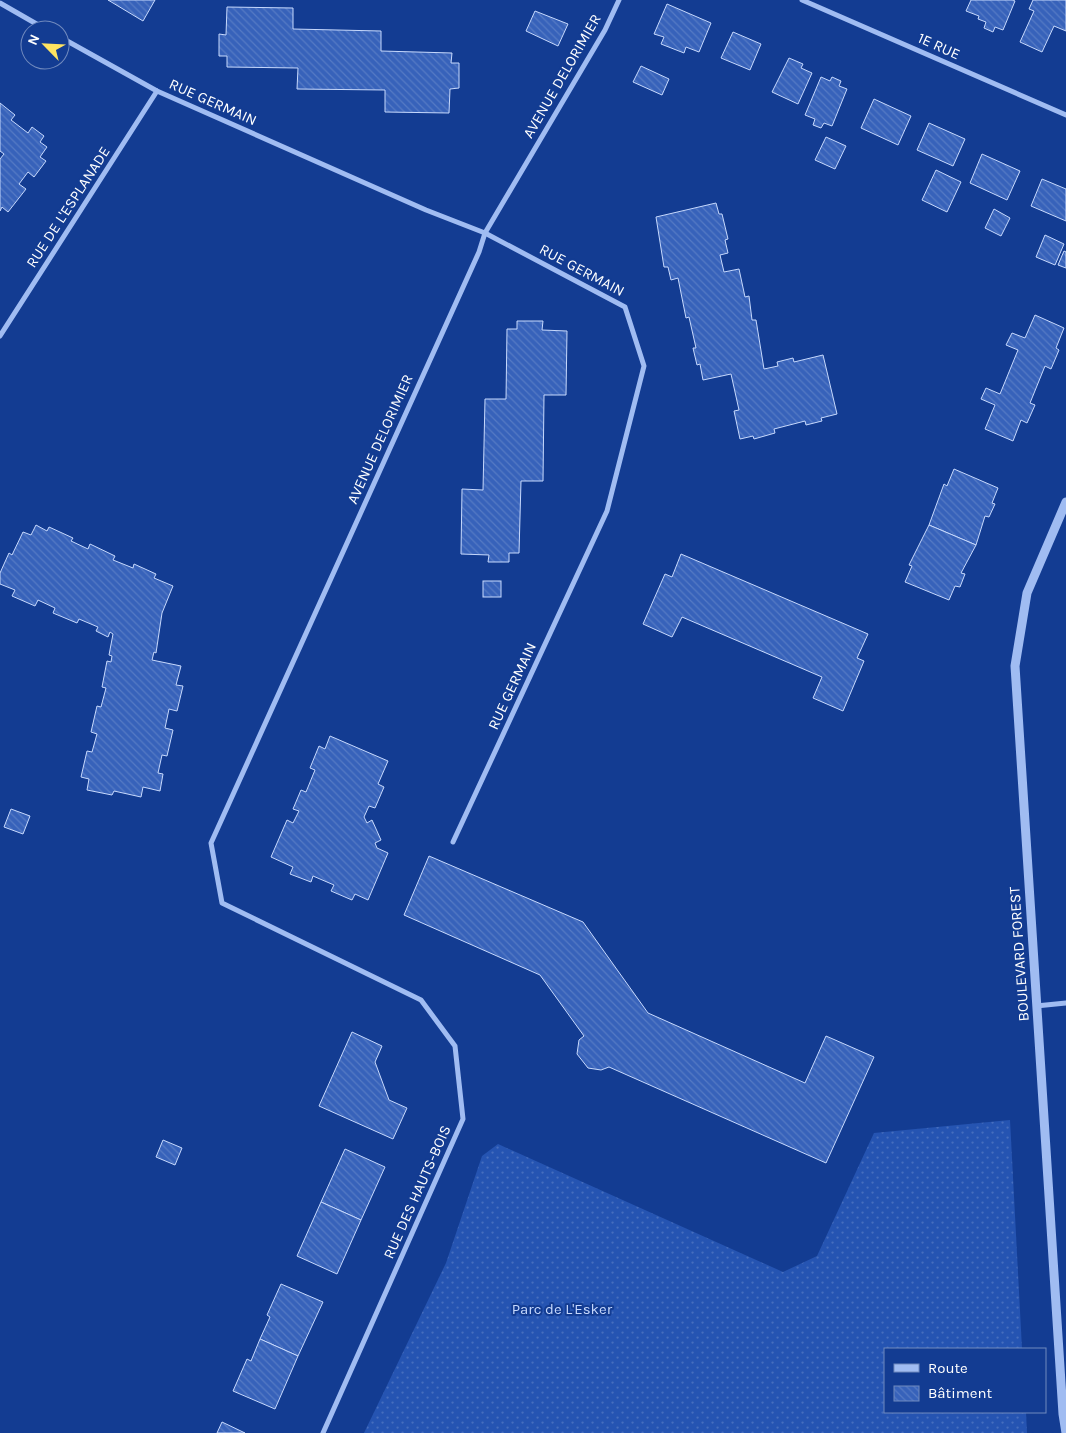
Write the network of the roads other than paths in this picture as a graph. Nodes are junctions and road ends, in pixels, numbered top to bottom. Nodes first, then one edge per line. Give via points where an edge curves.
1 (618, 0) edge
2 (802, 0) edge
3 (0, 3) edge
4 (30, 20) edge
5 (70, 43) edge
6 (157, 91) junction
7 (1066, 115) edge
8 (485, 233) junction
9 (0, 336) edge
10 (1066, 502) edge
11 (452, 842) dead end
12 (222, 903) joint
13 (1066, 1003) edge
14 (1036, 1006) junction
15 (1062, 1414) junction
16 (324, 1433) edge
17 (1062, 1433) edge
18 (1066, 1433) edge

1 - 8 street, AVENUE DELORIMIER via 605,30
2 - 7 street, 1E RUE
3 - 4 street
5 - 6 street, RUE GERMAIN
6 - 8 street, RUE GERMAIN
6 - 9 street, RUE DE L'ESPLANADE
8 - 11 street, RUE GERMAIN via 625,307 644,366 607,511
8 - 12 street, AVENUE DELORIMIER via 210,843
10 - 14 street, BOULEVARD FOREST via 1028,593 1014,666
12 - 16 street, RUE DES HAUTS-BOIS via 422,1000 456,1046 463,1118
13 - 14 street
14 - 15 street, BOULEVARD FOREST
15 - 17 street, BOULEVARD FOREST
15 - 18 street, BOULEVARD FOREST

